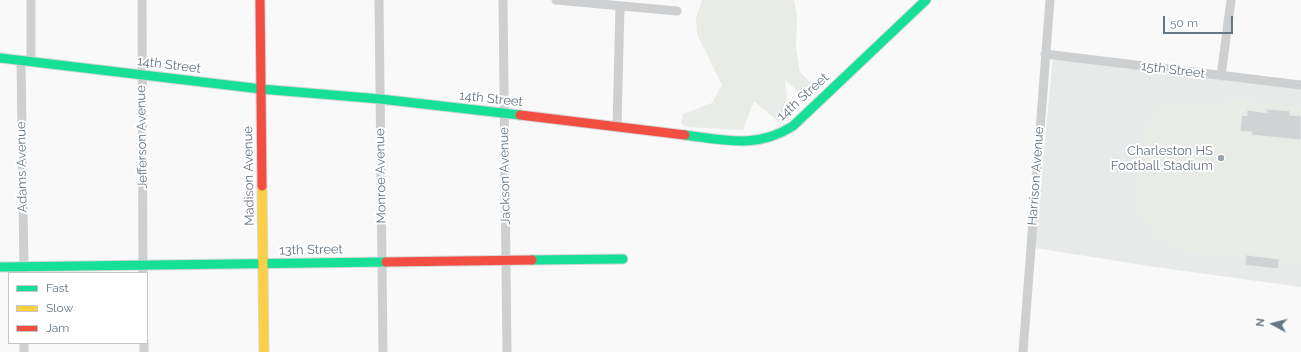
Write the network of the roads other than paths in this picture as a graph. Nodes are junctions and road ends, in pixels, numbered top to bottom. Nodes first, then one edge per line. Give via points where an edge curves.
1 (30, 0) edge
2 (142, 0) edge
3 (260, 0) edge
4 (379, 0) edge
5 (503, 0) edge
6 (556, 0) edge
7 (926, 0) edge
8 (1050, 0) edge
9 (1231, 0) edge
10 (620, 7) junction
11 (676, 11) dead end
12 (1045, 54) junction
13 (0, 58) edge
14 (21, 60) junction
15 (31, 61) junction
16 (141, 75) junction
17 (1221, 76) junction
18 (1301, 85) edge
19 (261, 89) junction
20 (380, 99) junction
21 (504, 113) junction
22 (617, 126) junction
23 (623, 259) dead end
24 (506, 261) junction
25 (382, 262) junction
26 (263, 264) junction
27 (0, 267) edge
28 (143, 269) edge
29 (23, 270) edge
30 (264, 352) edge
31 (383, 352) edge
32 (507, 352) edge
33 (1023, 352) edge

1 - 15 street
2 - 16 street, Jefferson Avenue
3 - 19 street, Madison Avenue
4 - 20 street, Monroe Avenue
5 - 21 street, Jackson Avenue
6 - 10 street
7 - 22 street, 14th Street via 793,126 778,136 763,141 745,142
8 - 12 street, Harrison Avenue
9 - 17 street
10 - 11 street
10 - 22 street
12 - 17 street, 15th Street
12 - 33 street, Harrison Avenue
13 - 14 street, 14th Street
14 - 15 street, 14th Street
14 - 29 street, Adams Avenue
15 - 16 street, 14th Street
16 - 19 street, 14th Street
16 - 28 street, Jefferson Avenue
17 - 18 street, 15th Street
19 - 20 street, 14th Street
19 - 26 street, Madison Avenue
20 - 21 street, 14th Street
20 - 25 street, Monroe Avenue
21 - 22 street, 14th Street
21 - 24 street, Jackson Avenue
23 - 24 street, 13th Street
24 - 25 street, 13th Street
24 - 32 street, Jackson Avenue
25 - 26 street, 13th Street
25 - 31 street, Monroe Avenue
26 - 28 street, 13th Street
26 - 30 street, Madison Avenue
27 - 29 street, 13th Street
28 - 29 street, 13th Street

